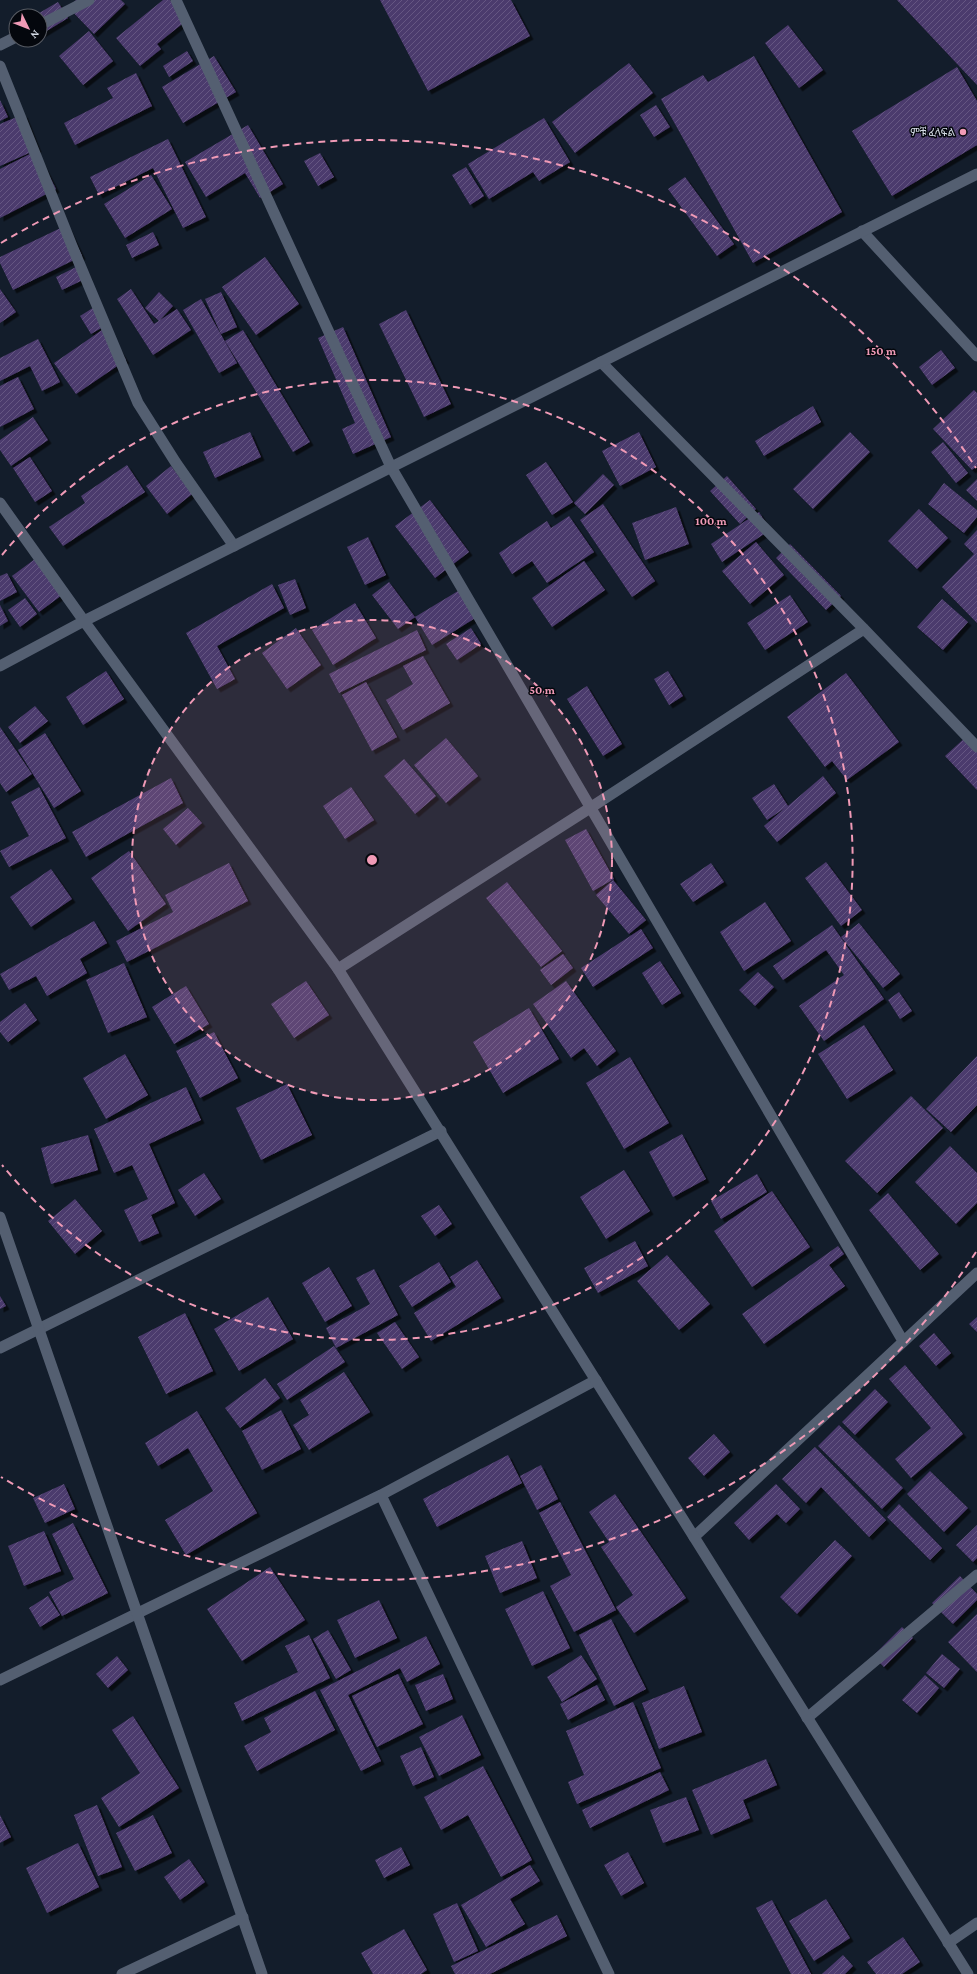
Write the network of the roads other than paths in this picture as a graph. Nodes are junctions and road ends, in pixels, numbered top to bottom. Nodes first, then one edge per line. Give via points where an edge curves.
1 (88, 0) edge
2 (176, 0) edge
3 (48, 20) edge
4 (0, 66) edge
5 (977, 174) edge
6 (862, 231) junction
7 (977, 356) edge
8 (601, 362) junction
9 (391, 467) junction
10 (0, 502) edge
11 (234, 546) junction
12 (84, 621) junction
13 (864, 629) junction
14 (0, 666) edge
15 (977, 747) edge
16 (590, 808) junction
17 (338, 969) junction
18 (441, 1131) junction
19 (0, 1217) edge
20 (977, 1273) edge
21 (38, 1329) junction
22 (903, 1341) junction
23 (0, 1348) edge
24 (596, 1380) junction
25 (381, 1495) junction
26 (694, 1537) junction
27 (977, 1575) edge
28 (136, 1614) junction
29 (0, 1680) edge
30 (808, 1718) junction
31 (243, 1917) junction
32 (977, 1923) edge
33 (948, 1943) junction
34 (122, 1974) edge
35 (262, 1974) edge
36 (609, 1974) edge
37 (968, 1974) edge

1 - 3 street
2 - 9 street
4 - 11 street via 138,403
5 - 6 street
6 - 7 street
6 - 8 street
8 - 9 street
8 - 13 street
9 - 11 street
9 - 16 street
10 - 12 street
11 - 12 street
12 - 14 street
12 - 17 street
13 - 15 street
13 - 16 street
16 - 17 street
16 - 22 street
17 - 18 street
18 - 21 street
18 - 24 street
19 - 21 street
20 - 22 street
21 - 23 street
21 - 28 street
22 - 26 street
24 - 25 street
24 - 26 street
25 - 28 street
25 - 36 street
26 - 30 street
27 - 30 street
28 - 29 street
28 - 31 street
30 - 33 street
31 - 34 street
31 - 35 street
32 - 33 street
33 - 37 street

